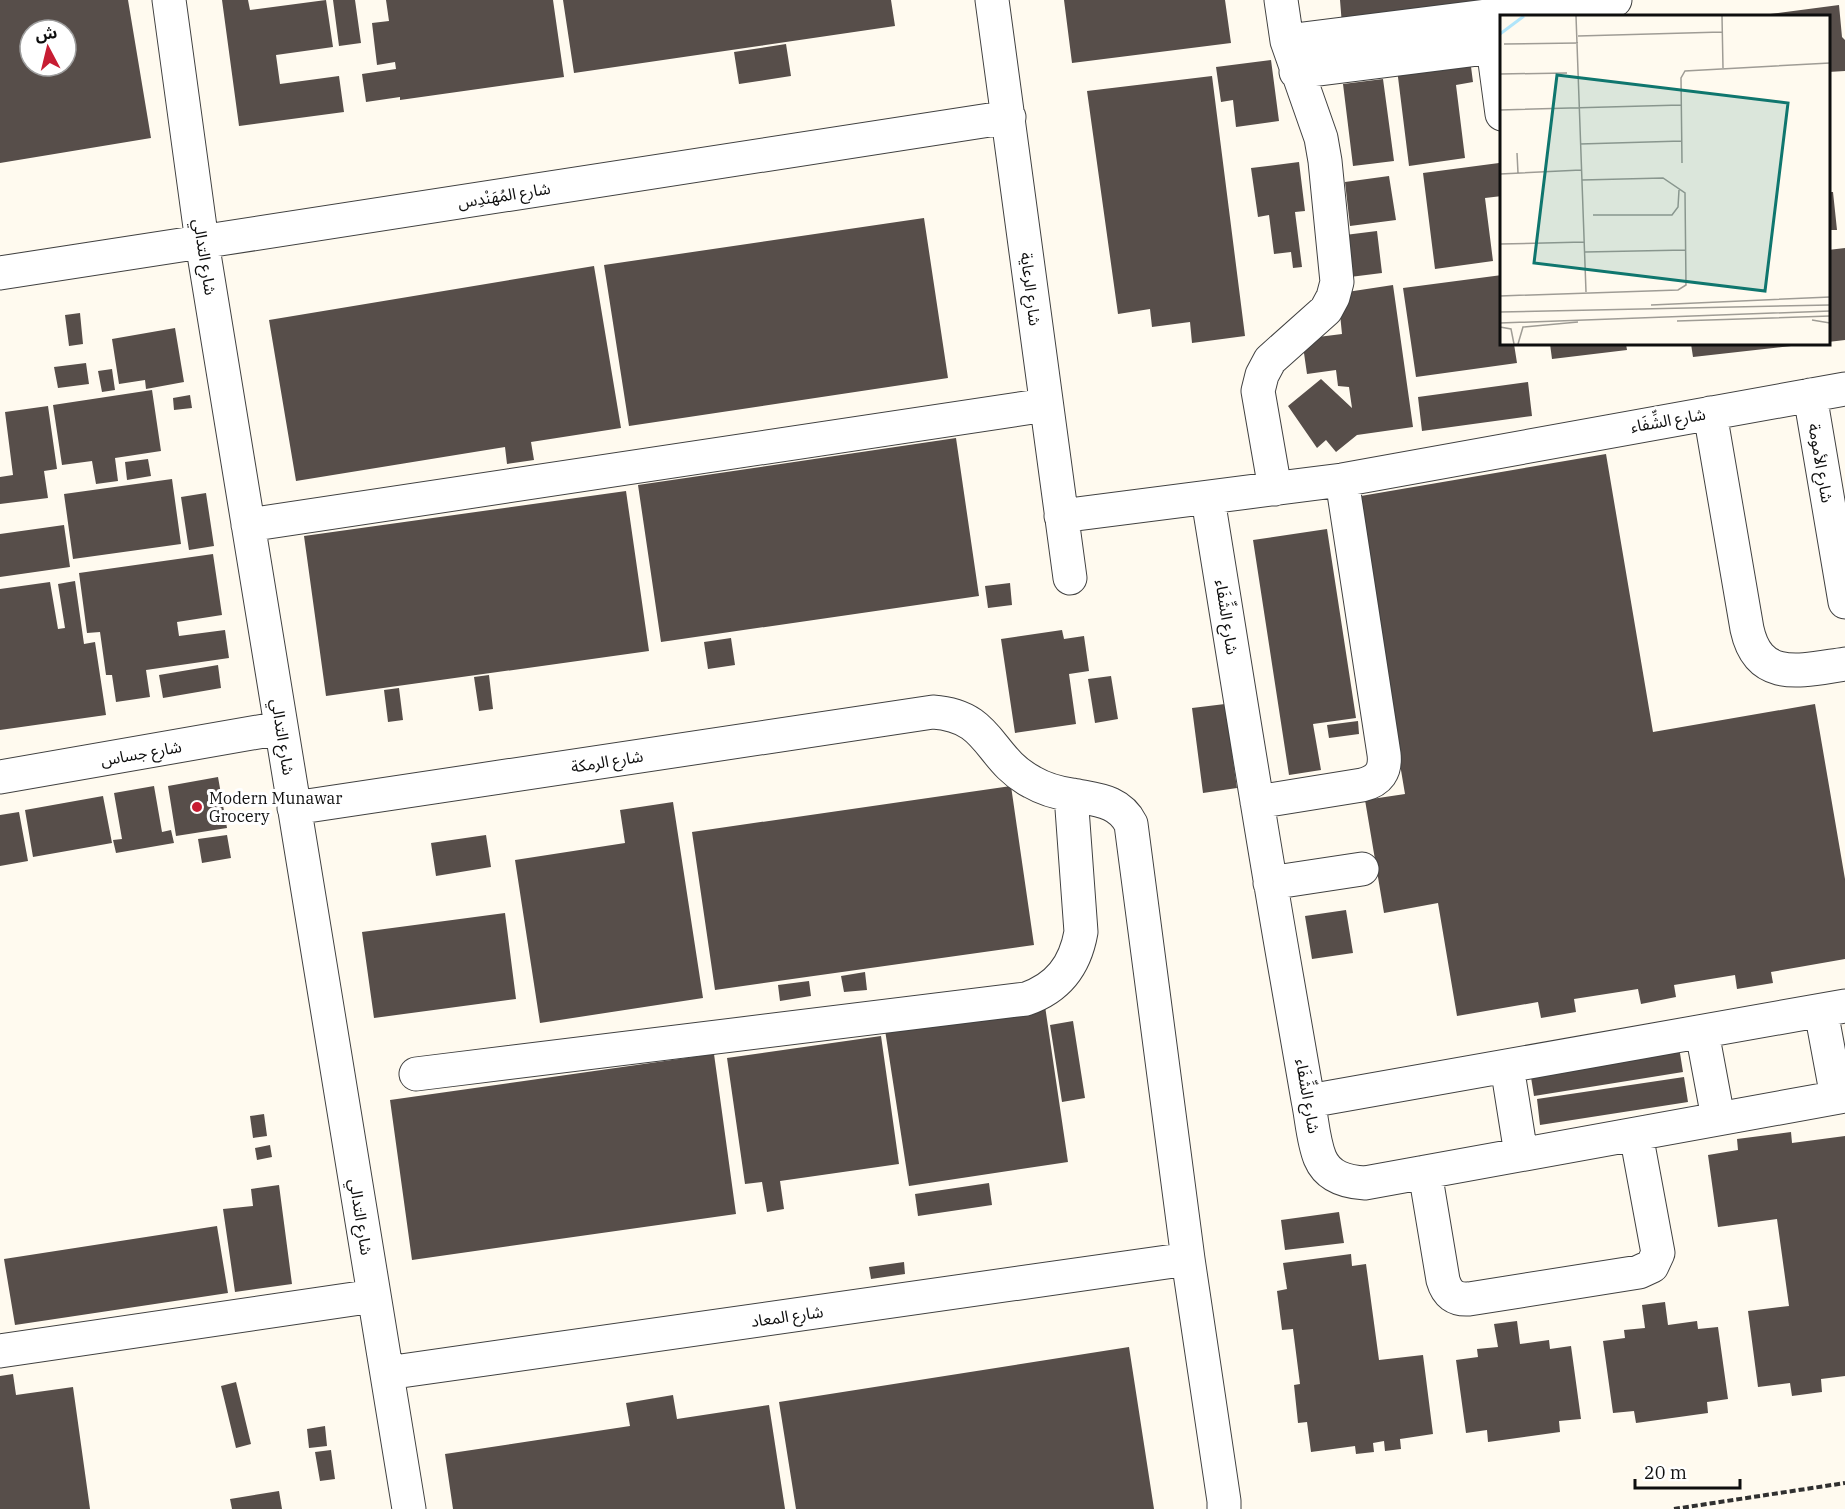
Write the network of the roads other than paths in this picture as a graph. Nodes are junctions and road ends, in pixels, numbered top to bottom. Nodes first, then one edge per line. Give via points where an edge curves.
1 (169, 0) edge
2 (992, 0) edge
3 (1281, 0) edge
4 (1615, 0) edge
5 (1530, 15) edge
6 (1500, 20) edge
7 (1497, 47) edge
8 (1292, 57) junction
9 (1500, 87) edge
10 (1009, 117) junction
11 (202, 242) junction
12 (0, 273) edge
13 (1845, 389) edge
14 (1810, 395) junction
15 (1046, 405) junction
16 (1710, 413) junction
17 (1342, 480) junction
18 (1275, 489) junction
19 (1208, 499) junction
20 (1061, 516) junction
21 (248, 525) junction
22 (1070, 578) dead end
23 (1845, 602) edge
24 (1845, 664) edge
25 (281, 728) junction
26 (0, 777) edge
27 (1071, 795) junction
28 (1257, 802) junction
29 (294, 808) junction
30 (1362, 869) dead end
31 (1270, 883) junction
32 (1833, 1009) edge
33 (1702, 1032) junction
34 (1507, 1066) junction
35 (416, 1074) dead end
36 (1841, 1096) edge
37 (1309, 1101) junction
38 (1718, 1118) junction
39 (1636, 1134) junction
40 (1521, 1154) junction
41 (1425, 1172) junction
42 (1188, 1259) junction
43 (374, 1296) junction
44 (0, 1351) edge
45 (387, 1373) junction
46 (409, 1509) edge
47 (1224, 1509) edge

1 - 11 street, شارع التدالي
2 - 10 street, شارع الرعاية
3 - 8 street
4 - 5 street
6 - 8 street
7 - 8 street
7 - 9 street
8 - 18 street via 1321,138 1337,282 1326,310 1270,360 1262,375 1258,391
10 - 11 street, شارع المُهَنْدِس
10 - 15 street, شارع الرعاية
11 - 12 street, شارع المُهَنْدِس
11 - 21 street, شارع التدالي
13 - 14 street, شارع الشِّفَاء
14 - 16 street, شارع الشِّفَاء
14 - 23 street, شارع الأمومة
15 - 20 street, شارع الرعاية
15 - 21 street
16 - 17 street, شارع الشِّفَاء
16 - 24 street via 1747,629 1755,653 1764,662 1787,671
17 - 18 street, شارع الشِّفَاء
17 - 28 street via 1385,763 1383,771 1371,783
18 - 19 street, شارع الشِّفَاء
19 - 20 street, شارع الشِّفَاء
19 - 28 street, شارع الشِّفَاء
20 - 22 street, شارع الرعاية
21 - 25 street, شارع التدالي
25 - 26 street, شارع جساس
25 - 29 street, شارع التدالي
27 - 29 street, شارع الرمكة via 1031,782 1013,770 978,728 945,713
27 - 35 street via 1081,932 1071,966 1060,980 1038,995
27 - 42 street, شارع الرمكة via 1110,803 1131,824
28 - 31 street, شارع الشِّفَاء
29 - 43 street, شارع التدالي
30 - 31 street
31 - 37 street, شارع الشِّفَاء
32 - 33 street
32 - 36 street
33 - 34 street
33 - 38 street
34 - 37 street
34 - 40 street
36 - 38 street, شارع الشِّفَاء
37 - 41 street, شارع الشِّفَاء via 1321,1160 1339,1179 1365,1183
38 - 39 street, شارع الشِّفَاء
39 - 40 street, شارع الشِّفَاء
39 - 41 street via 1658,1253 1652,1266 1639,1272 1455,1298 1443,1280
40 - 41 street, شارع الشِّفَاء
42 - 45 street, شارع المعاد
42 - 47 street, شارع الرمكة
43 - 44 street
43 - 45 street, شارع التدالي
45 - 46 street, شارع التدالي

